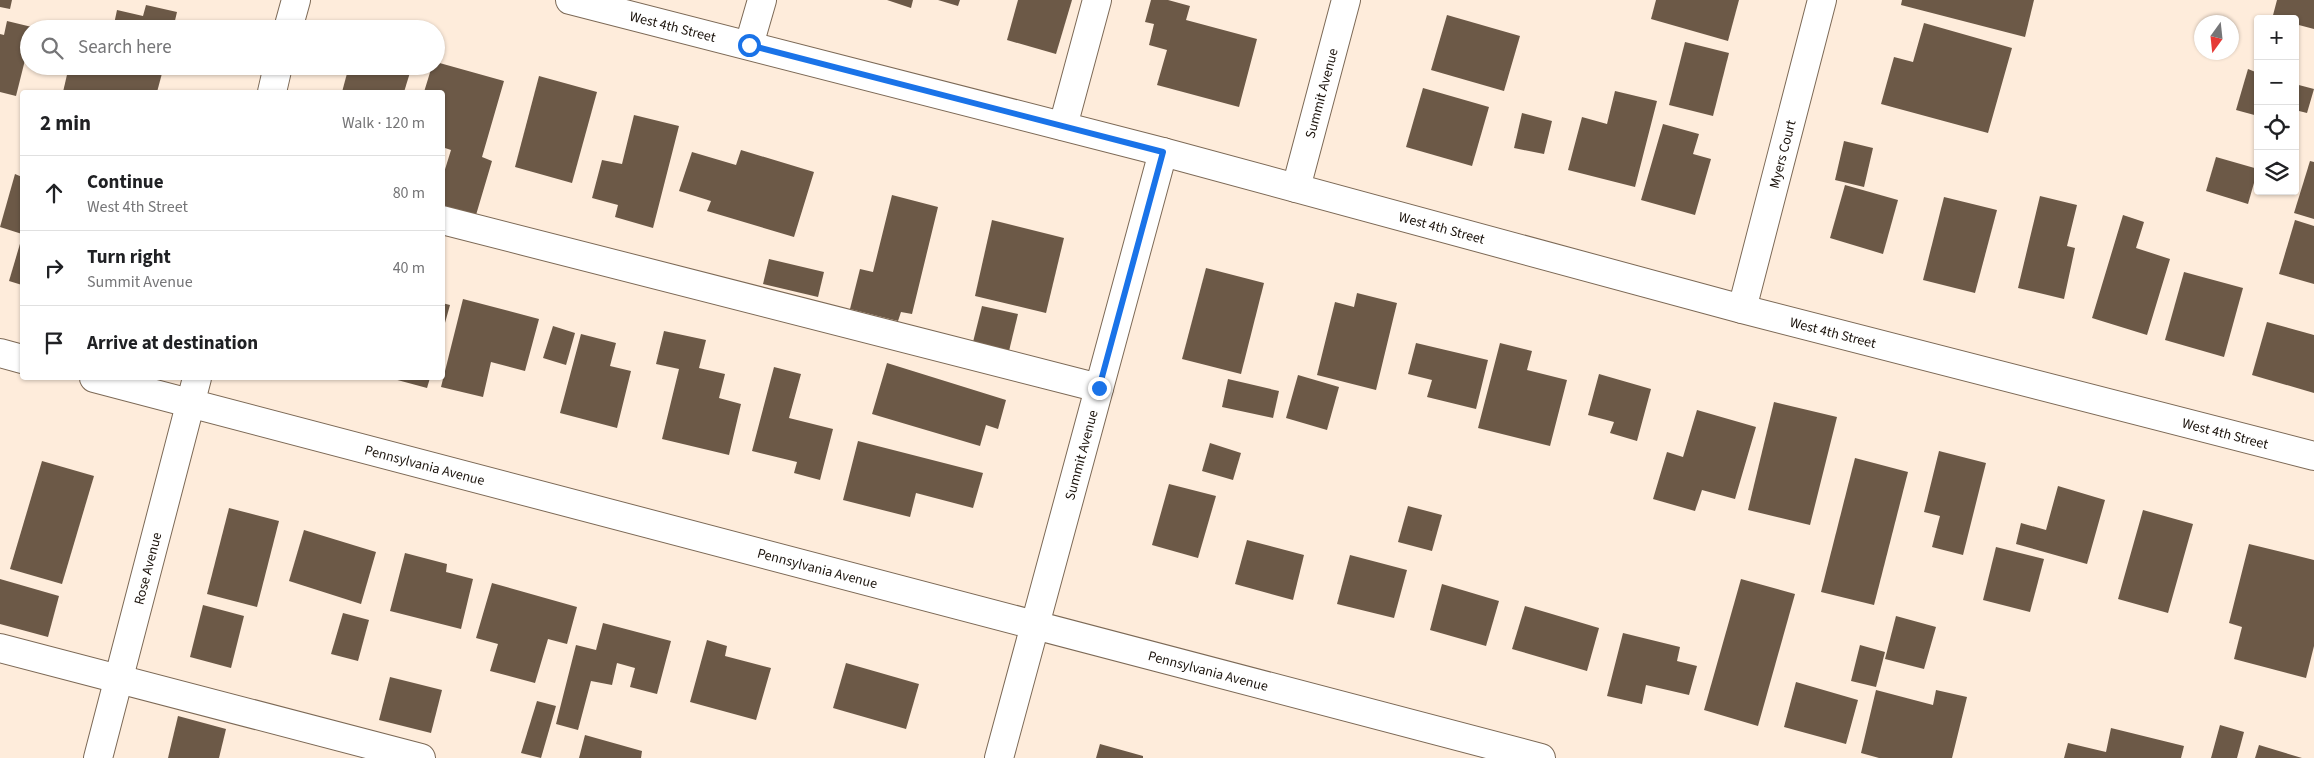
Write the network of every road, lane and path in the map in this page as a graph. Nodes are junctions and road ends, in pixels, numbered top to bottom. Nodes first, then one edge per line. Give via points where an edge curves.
1 (296, 0) edge
2 (570, 0) edge
3 (762, 0) edge
4 (1097, 0) edge
5 (1346, 0) edge
6 (1822, 0) edge
7 (290, 20) edge
8 (749, 45) junction
9 (276, 75) edge
10 (272, 90) edge
11 (1063, 126) junction
12 (1163, 152) junction
13 (1296, 188) junction
14 (445, 221) edge
15 (1742, 309) junction
16 (0, 353) edge
17 (20, 358) edge
18 (111, 380) edge
19 (1099, 388) junction
20 (194, 390) edge
21 (2314, 456) edge
22 (1035, 626) junction
23 (0, 648) edge
24 (118, 679) junction
25 (98, 758) edge
26 (421, 758) edge
27 (1000, 758) edge
28 (1541, 758) edge

1 - 7 street
2 - 8 street, West 4th Street
3 - 8 street
4 - 11 street
5 - 13 street, Summit Avenue
6 - 15 street, Myers Court
8 - 11 street, West 4th Street
9 - 10 street
11 - 12 street, West 4th Street
12 - 13 street, West 4th Street
12 - 19 street, Summit Avenue
13 - 15 street, West 4th Street
14 - 19 street
15 - 21 street, West 4th Street
16 - 17 street
18 - 20 street, Pennsylvania Avenue
19 - 22 street, Summit Avenue
20 - 22 street, Pennsylvania Avenue
20 - 24 street, Rose Avenue
22 - 27 street, Summit Avenue
22 - 28 street, Pennsylvania Avenue
23 - 24 street
24 - 25 street, Rose Avenue
24 - 26 street

